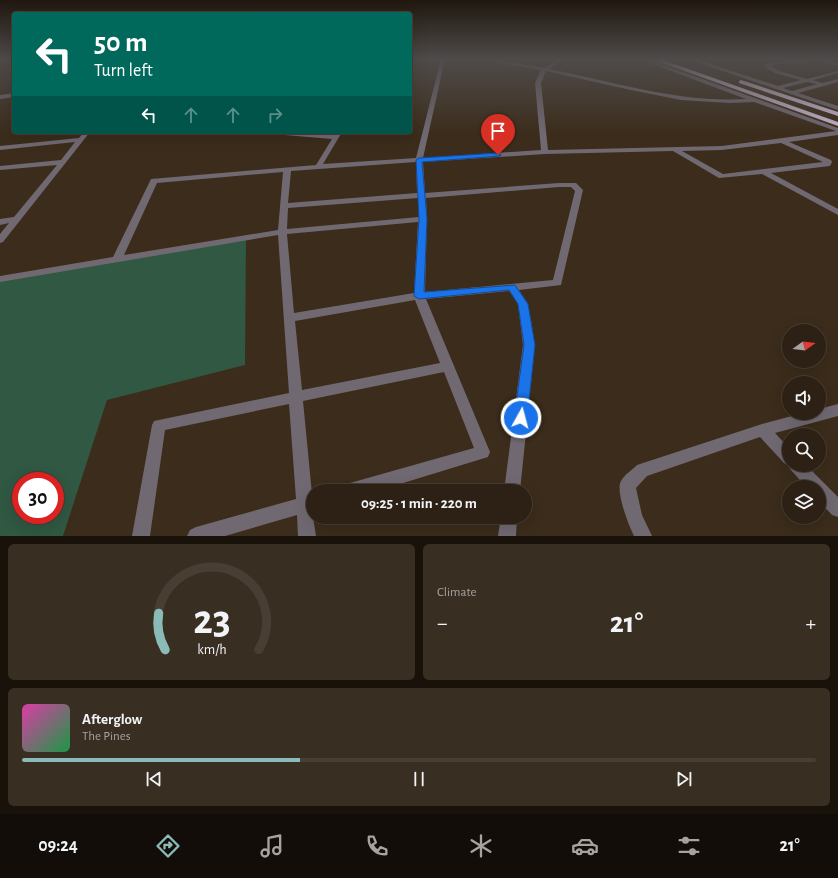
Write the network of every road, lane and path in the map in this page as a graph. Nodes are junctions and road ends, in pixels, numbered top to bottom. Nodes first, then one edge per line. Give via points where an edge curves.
1 (437, 84) edge
2 (538, 84) edge
3 (613, 84) edge
4 (709, 84) edge
5 (722, 84) edge
6 (749, 84) edge
7 (764, 84) edge
8 (794, 84) edge
9 (821, 84) edge
10 (777, 88) junction
11 (768, 90) junction
12 (792, 93) junction
13 (12, 95) edge
14 (0, 97) edge
15 (754, 100) junction
16 (838, 108) edge
17 (838, 114) edge
18 (838, 124) edge
19 (838, 131) edge
20 (85, 134) edge
21 (316, 134) edge
22 (337, 135) edge
23 (80, 140) junction
24 (782, 141) junction
25 (0, 148) edge
26 (674, 149) junction
27 (545, 152) junction
28 (419, 160) junction
29 (62, 162) junction
30 (318, 167) junction
31 (0, 168) edge
32 (287, 169) junction
33 (764, 172) junction
34 (421, 195) junction
35 (284, 206) junction
36 (838, 212) edge
37 (17, 219) junction
38 (423, 219) junction
39 (0, 222) edge
40 (282, 232) junction
41 (0, 240) edge
42 (117, 259) junction
43 (0, 279) edge
44 (512, 287) junction
45 (419, 296) junction
46 (289, 318) junction
47 (448, 366) junction
48 (296, 396) junction
49 (838, 410) edge
50 (762, 430) junction
51 (782, 451) edge
52 (803, 472) edge
53 (810, 480) edge
54 (307, 484) edge
55 (374, 484) edge
56 (513, 484) edge
57 (826, 496) edge
58 (306, 504) edge
59 (838, 509) edge
60 (308, 524) edge
61 (508, 524) edge
62 (141, 536) edge
63 (196, 536) edge
64 (307, 536) edge
65 (507, 536) edge
66 (643, 536) edge

1 - 28 street
2 - 27 street
3 - 15 street via 656,93 726,102
4 - 15 street
5 - 18 highway
6 - 11 highway
7 - 10 street
8 - 10 street
9 - 12 street
10 - 11 street
10 - 12 street
11 - 17 highway
12 - 16 street
13 - 14 street
15 - 19 street
19 - 24 street
20 - 23 street
21 - 22 street
22 - 30 street
23 - 25 street
23 - 29 street
24 - 26 street via 722,148
24 - 33 street via 828,162
26 - 27 street
26 - 33 street via 722,176
27 - 28 street
28 - 30 street
28 - 34 street
29 - 31 street
29 - 37 street
30 - 32 street
32 - 35 street
32 - 42 street via 154,181
33 - 36 street
34 - 35 street
34 - 38 street
34 - 44 street via 559,185 573,185 579,190 557,283
35 - 40 street
37 - 39 street
37 - 41 street
38 - 40 street
38 - 45 street
40 - 42 street
40 - 46 street
42 - 43 street
44 - 45 street
44 - 56 street via 523,304 529,345
45 - 46 street
45 - 47 street
46 - 48 street
47 - 48 street
47 - 55 street via 483,452
48 - 54 street
48 - 62 street via 159,425
49 - 50 street
50 - 51 street
50 - 66 street via 642,470 627,485 634,517
52 - 53 street
57 - 59 street
58 - 63 street
60 - 64 street
61 - 65 street

